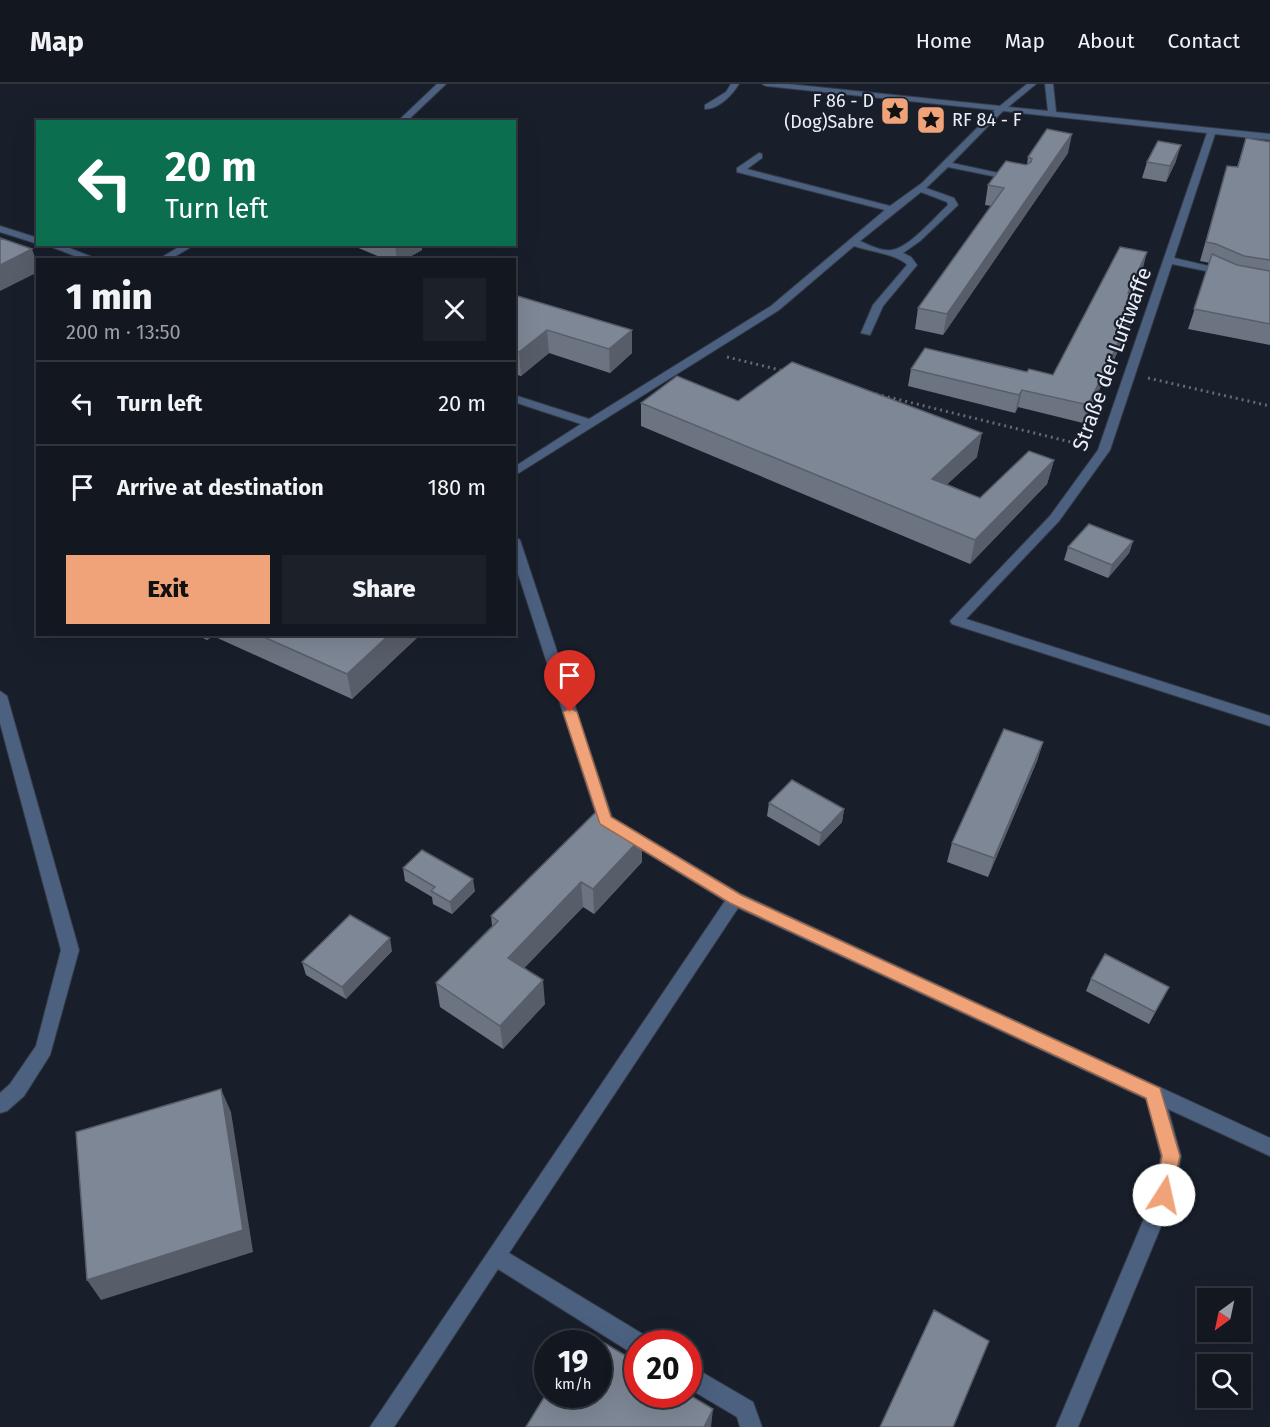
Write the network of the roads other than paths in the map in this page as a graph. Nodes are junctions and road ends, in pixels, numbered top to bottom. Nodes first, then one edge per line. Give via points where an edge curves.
1 (442, 84) edge
2 (735, 84) edge
3 (766, 84) edge
4 (1032, 84) edge
5 (1049, 84) edge
6 (708, 107) dead end
7 (1001, 109) junction
8 (1052, 115) junction
9 (403, 120) edge
10 (1212, 131) junction
11 (1270, 137) edge
12 (759, 156) dead end
13 (946, 164) junction
14 (1022, 179) edge
15 (920, 189) junction
16 (892, 209) junction
17 (0, 229) edge
18 (36, 240) edge
19 (853, 242) junction
20 (54, 246) edge
21 (188, 246) edge
22 (896, 253) junction
23 (90, 258) edge
24 (165, 258) edge
25 (1168, 260) junction
26 (1234, 280) edge
27 (866, 333) dead end
28 (516, 399) edge
29 (590, 423) junction
30 (516, 472) edge
31 (516, 546) edge
32 (0, 696) edge
33 (1270, 721) edge
34 (735, 899) junction
35 (1154, 1093) junction
36 (0, 1105) edge
37 (1270, 1147) edge
38 (497, 1257) junction
39 (624, 1335) edge
40 (702, 1384) edge
41 (381, 1427) edge
42 (751, 1427) edge
43 (1067, 1427) edge

1 - 9 street
2 - 6 street via 729,94
3 - 7 street
4 - 7 street
5 - 8 street
7 - 8 street
7 - 13 street
8 - 10 street
10 - 11 street
10 - 25 street, Straße der Luftwaffe
12 - 16 street via 740,170
13 - 14 street
13 - 15 street
15 - 16 street
15 - 22 street via 951,200 953,205 920,237
16 - 19 street
17 - 18 street
19 - 22 street
19 - 29 street via 775,308
20 - 23 street
21 - 24 street
22 - 27 street via 912,265 878,305
25 - 26 street via 1214,270
25 - 33 street, Straße der Luftwaffe via 1104,450 1065,506 957,621
28 - 29 street
29 - 30 street
31 - 34 street via 605,820
32 - 36 street via 70,950 44,1049 17,1090
34 - 35 street
34 - 38 street
35 - 37 street
35 - 43 street via 1171,1156 1164,1195
38 - 39 street
38 - 41 street
40 - 42 street via 745,1410

